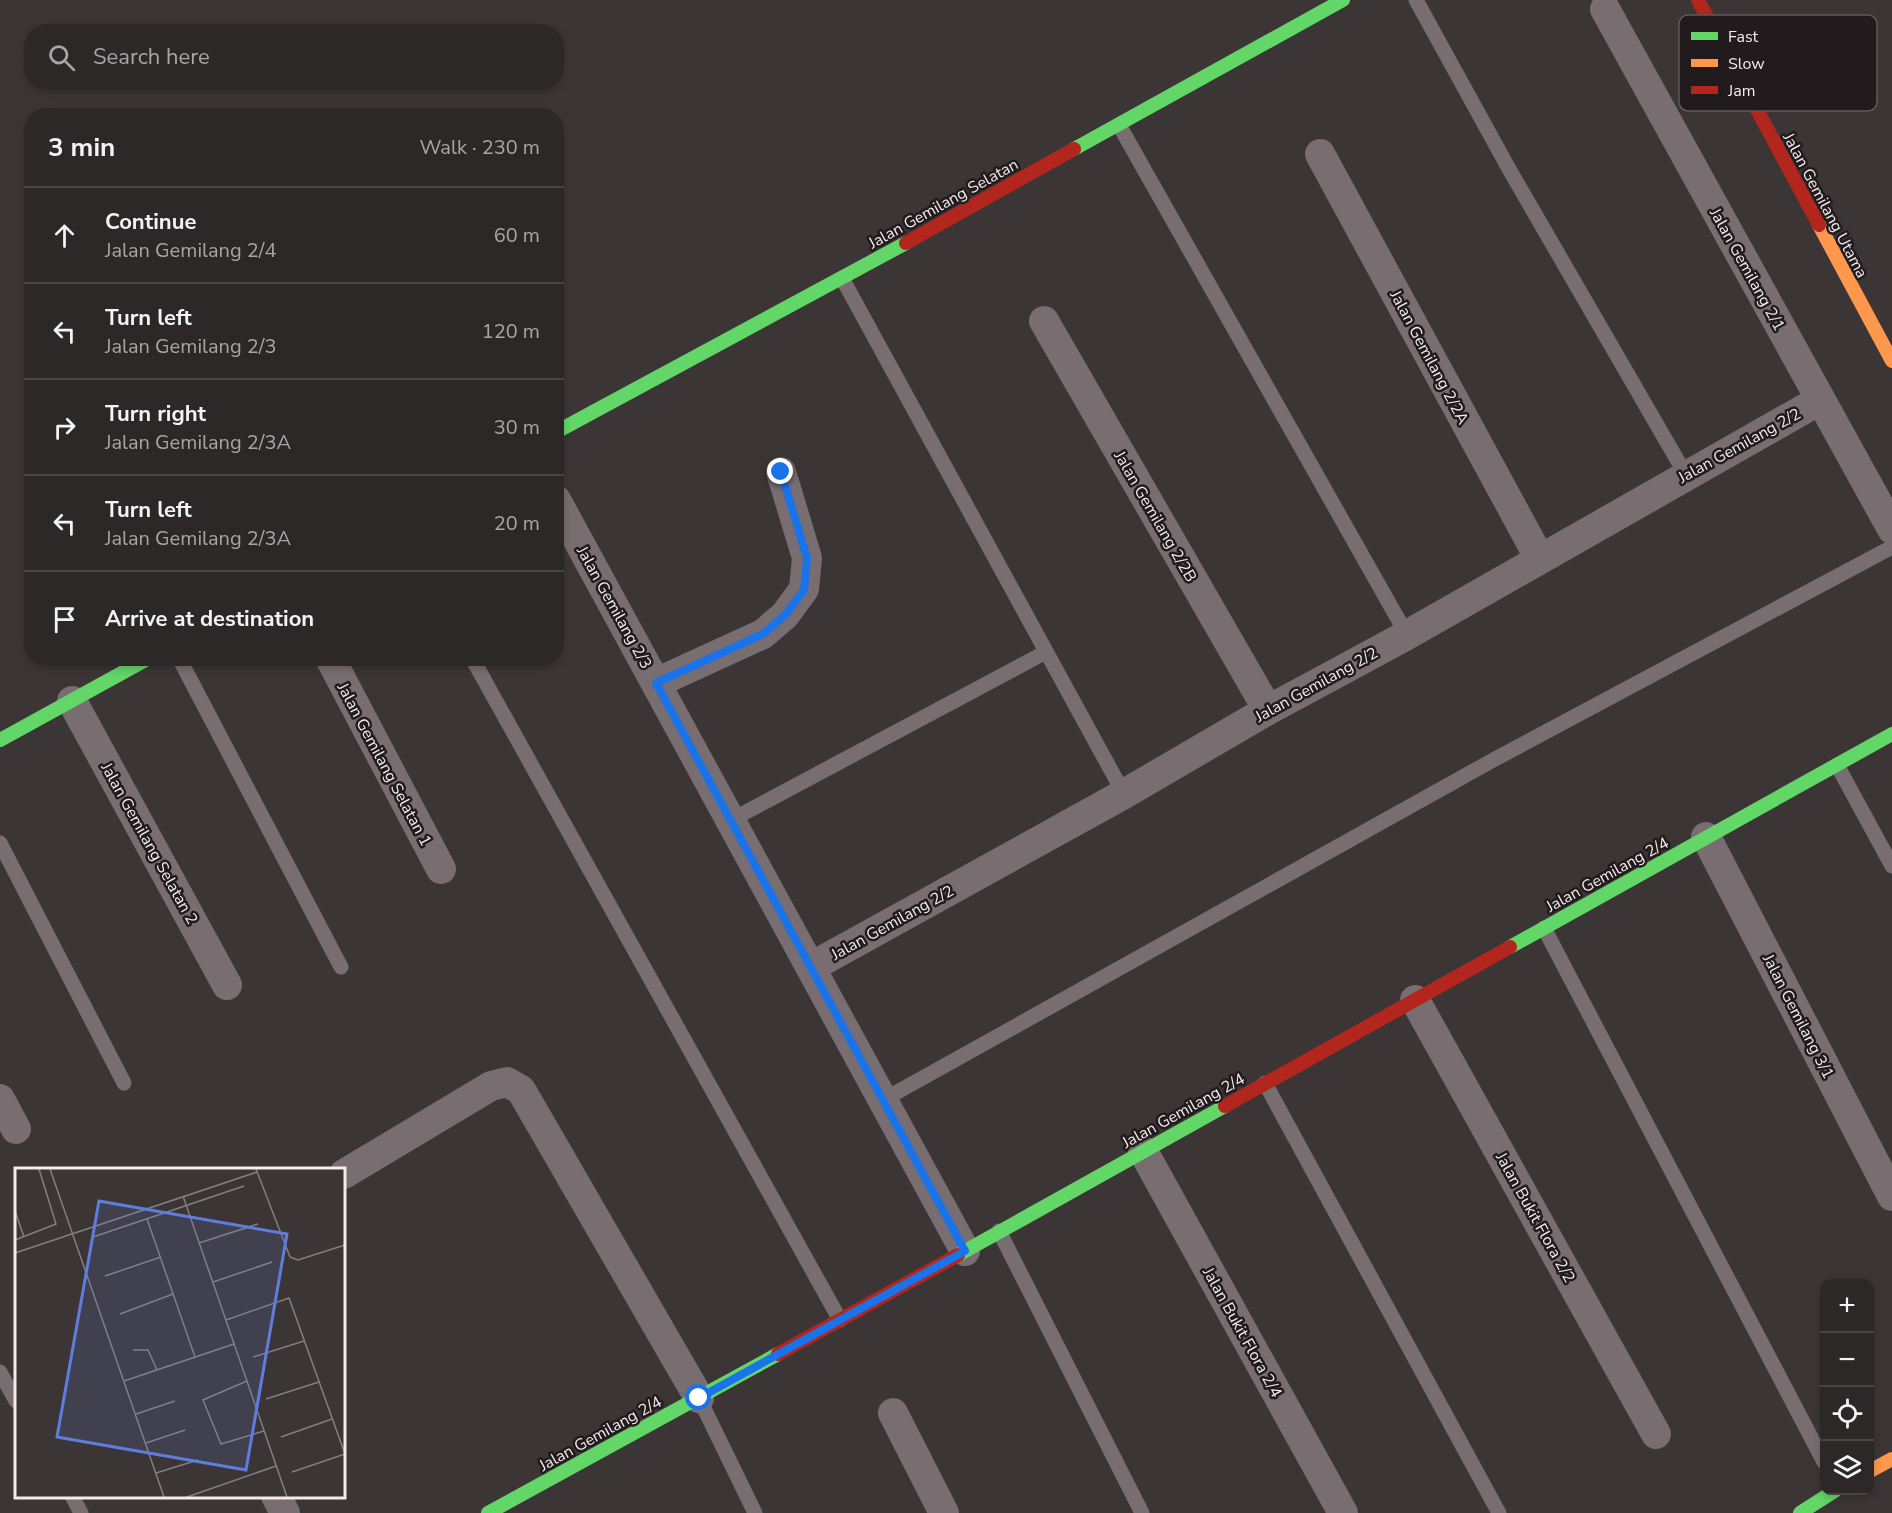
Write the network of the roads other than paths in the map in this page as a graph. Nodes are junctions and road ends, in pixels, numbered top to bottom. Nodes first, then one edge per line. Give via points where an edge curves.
1 (1343, 0) edge
2 (1416, 0) edge
3 (1698, 0) edge
4 (1605, 9) dead end
5 (1706, 15) edge
6 (1758, 111) edge
7 (1119, 125) junction
8 (1320, 154) dead end
9 (842, 278) junction
10 (1044, 321) dead end
11 (1892, 361) edge
12 (1820, 400) junction
13 (564, 428) edge
14 (781, 472) dead end
15 (1686, 475) junction
16 (564, 515) edge
17 (1892, 529) edge
18 (1892, 547) edge
19 (1540, 559) junction
20 (1407, 635) junction
21 (1046, 652) junction
22 (135, 666) edge
23 (183, 666) edge
24 (334, 666) edge
25 (476, 666) edge
26 (656, 683) junction
27 (72, 701) junction
28 (1268, 710) junction
29 (1892, 734) edge
30 (0, 740) edge
31 (1837, 765) junction
32 (1124, 794) junction
33 (731, 820) junction
34 (1706, 837) junction
35 (0, 843) edge
36 (1892, 866) edge
37 (441, 869) dead end
38 (1544, 928) junction
39 (340, 967) dead end
40 (811, 967) junction
41 (227, 985) dead end
42 (1415, 1000) junction
43 (124, 1083) dead end
44 (1265, 1083) junction
45 (0, 1099) edge
46 (883, 1100) junction
47 (16, 1129) dead end
48 (1143, 1151) junction
49 (345, 1173) edge
50 (1892, 1196) edge
51 (999, 1231) junction
52 (965, 1251) junction
53 (840, 1320) junction
54 (0, 1372) edge
55 (699, 1398) junction
56 (15, 1399) edge
57 (893, 1413) dead end
58 (1656, 1434) dead end
59 (1820, 1454) edge
60 (1892, 1459) edge
61 (1874, 1468) edge
62 (1829, 1495) edge
63 (73, 1498) edge
64 (277, 1498) edge
65 (81, 1513) edge
66 (285, 1513) edge
67 (488, 1513) edge
68 (755, 1513) edge
69 (944, 1513) edge
70 (1142, 1513) edge
71 (1343, 1513) edge
72 (1499, 1513) edge
73 (1800, 1513) edge

1 - 7 street, Jalan Gemilang Selatan
2 - 15 lane
3 - 5 street, Jalan Gemilang Utama
4 - 12 street, Jalan Gemilang 2/1
6 - 11 street, Jalan Gemilang Utama
7 - 9 street, Jalan Gemilang Selatan
7 - 20 lane
8 - 19 street, Jalan Gemilang 2/2A
9 - 13 street, Jalan Gemilang Selatan
9 - 21 lane
10 - 28 street, Jalan Gemilang 2/2B
12 - 15 street, Jalan Gemilang 2/2
12 - 17 street, Jalan Gemilang 2/1
14 - 26 street via 807,558 804,590 785,615 763,634
15 - 19 street, Jalan Gemilang 2/2
16 - 26 street, Jalan Gemilang 2/3
18 - 46 lane via 1495,759
19 - 20 street, Jalan Gemilang 2/2
20 - 28 street, Jalan Gemilang 2/2
21 - 32 lane
21 - 33 lane
22 - 27 street
23 - 39 lane
24 - 37 street, Jalan Gemilang Selatan 1
25 - 53 lane
26 - 33 street, Jalan Gemilang 2/3
27 - 30 street
27 - 41 street, Jalan Gemilang Selatan 2
28 - 32 street, Jalan Gemilang 2/2
29 - 31 street, Jalan Gemilang 2/4
31 - 34 street, Jalan Gemilang 2/4
31 - 36 lane
32 - 40 street, Jalan Gemilang 2/2
33 - 40 street, Jalan Gemilang 2/3
34 - 38 street, Jalan Gemilang 2/4
34 - 50 street, Jalan Gemilang 3/1
35 - 43 lane
38 - 42 street, Jalan Gemilang 2/4
38 - 59 lane
40 - 46 street, Jalan Gemilang 2/3
42 - 44 street, Jalan Gemilang 2/4
42 - 58 street, Jalan Bukit Flora 2/2
44 - 48 street, Jalan Gemilang 2/4
44 - 72 lane
45 - 47 street
46 - 52 street, Jalan Gemilang 2/3
48 - 51 street, Jalan Gemilang 2/4
48 - 71 street, Jalan Bukit Flora 2/4
49 - 55 street via 491,1086 507,1082 521,1090
51 - 52 street, Jalan Gemilang 2/4
51 - 70 lane
52 - 53 street, Jalan Gemilang 2/4
53 - 55 street, Jalan Gemilang 2/4
54 - 56 lane
55 - 67 street, Jalan Gemilang 2/4
55 - 68 lane
57 - 69 street
60 - 61 street
62 - 73 street
63 - 65 lane
64 - 66 street

